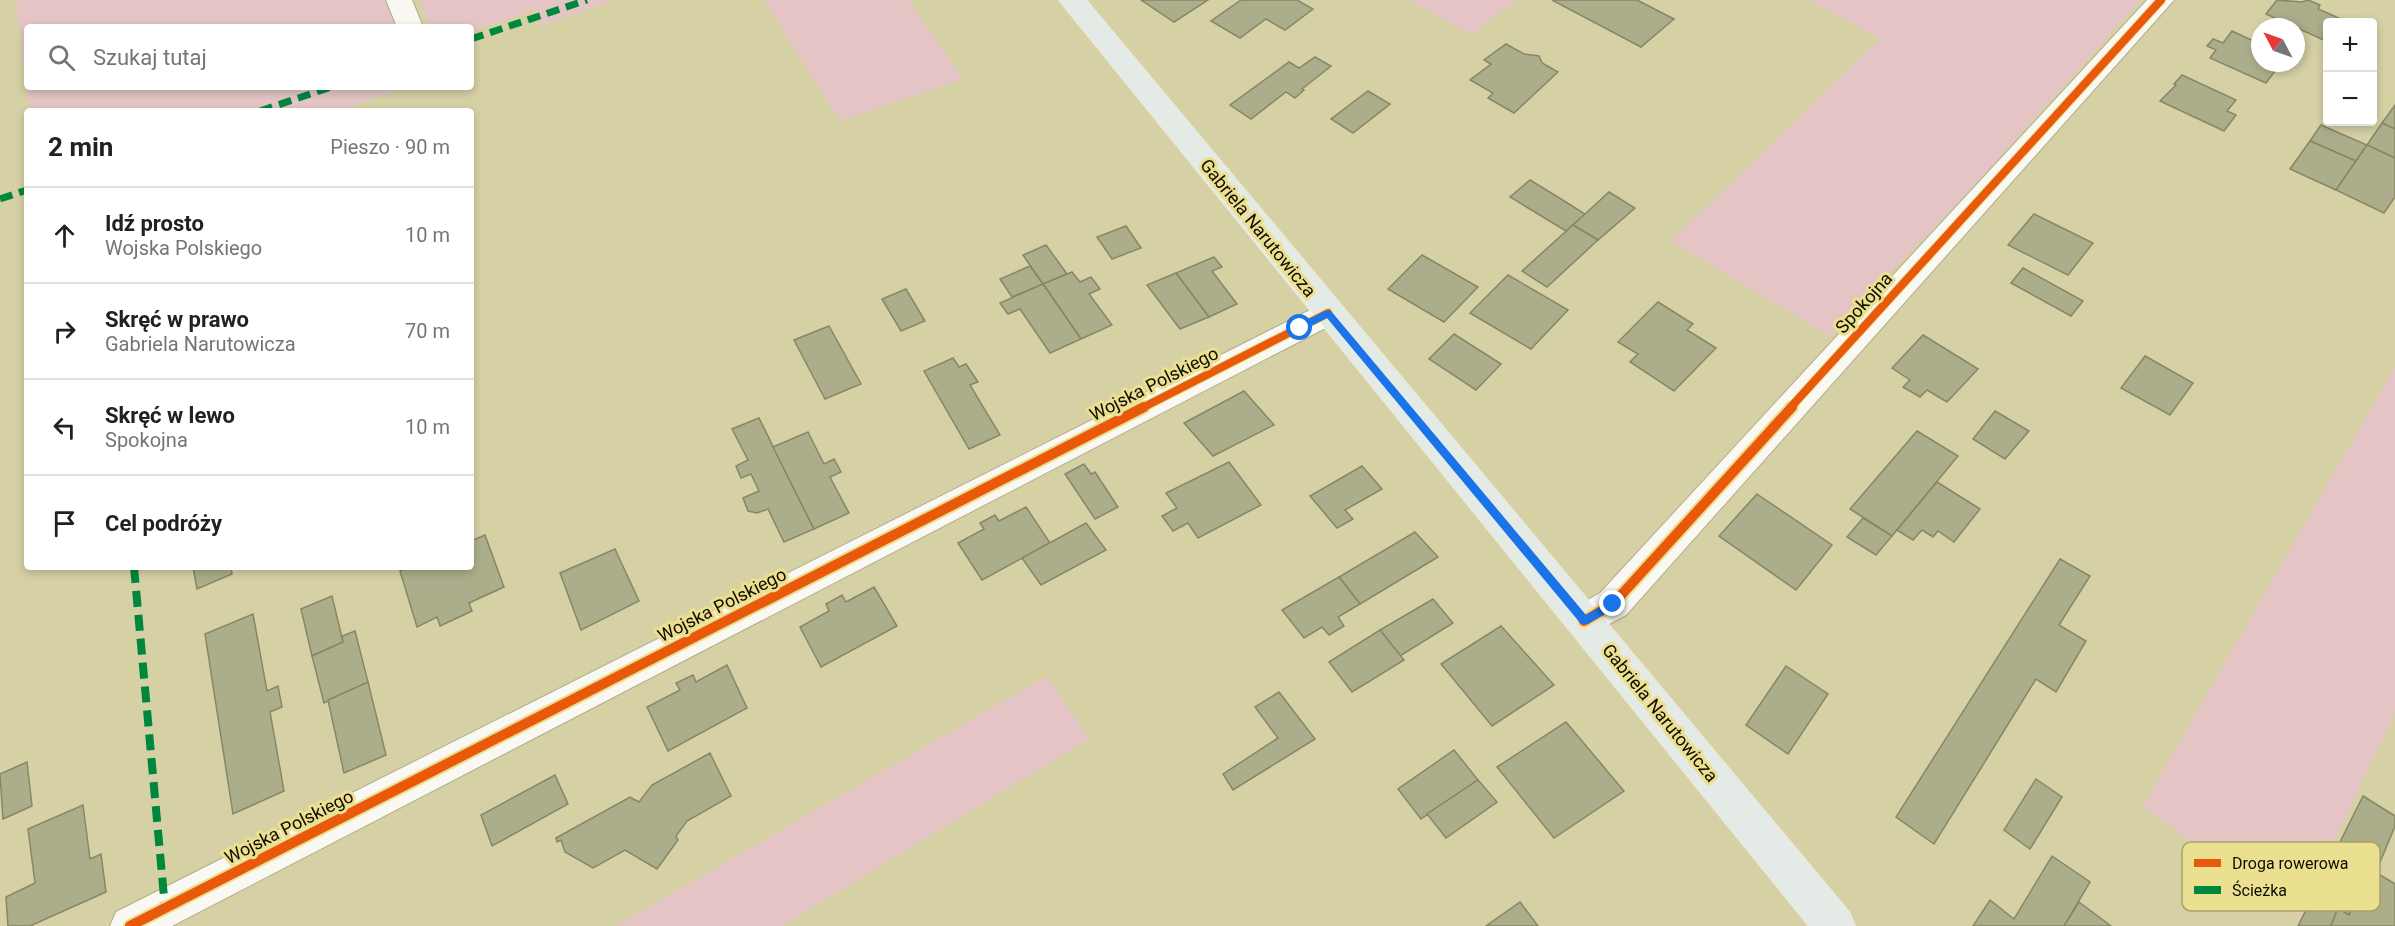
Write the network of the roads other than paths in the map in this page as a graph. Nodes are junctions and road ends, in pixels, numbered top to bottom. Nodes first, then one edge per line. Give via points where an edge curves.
1 (399, 0) edge
2 (1072, 0) edge
3 (2161, 0) edge
4 (409, 24) edge
5 (1328, 313) junction
6 (1584, 621) junction
7 (130, 926) edge
8 (1836, 926) edge

1 - 4 street
2 - 5 main road, Gabriela Narutowicza
3 - 6 street, Spokojna via 1613,604
5 - 6 main road, Gabriela Narutowicza
5 - 7 street, Wojska Polskiego
6 - 8 main road, Gabriela Narutowicza

